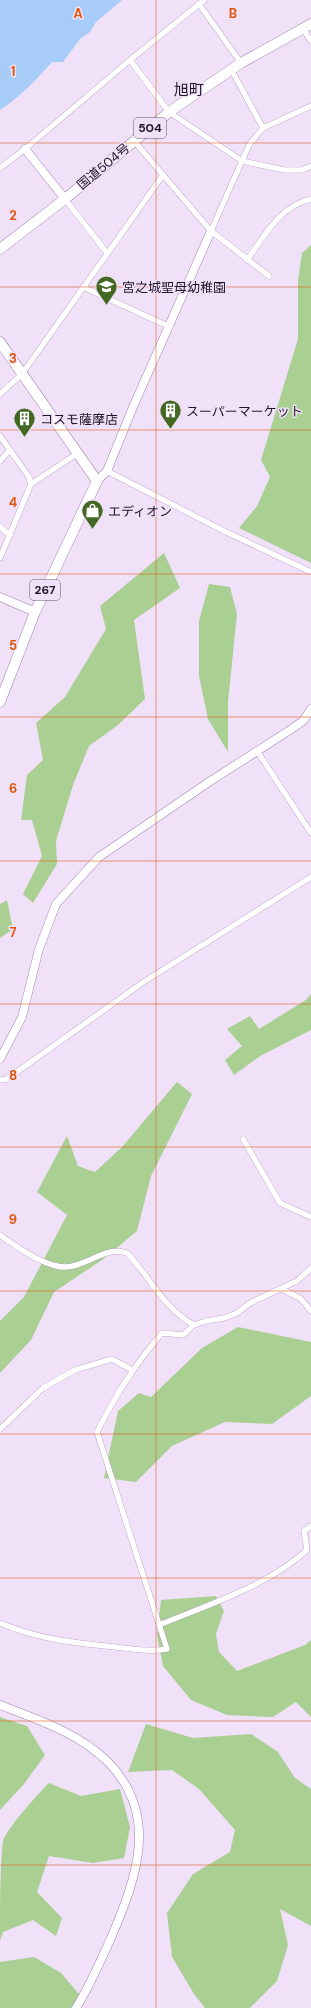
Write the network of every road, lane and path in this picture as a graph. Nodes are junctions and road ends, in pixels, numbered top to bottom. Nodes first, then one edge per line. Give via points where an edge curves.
1 (201, 2) edge
2 (307, 26) edge
3 (311, 41) edge
4 (130, 60) junction
5 (241, 63) junction
6 (231, 69) junction
7 (311, 106) edge
8 (169, 112) junction
9 (263, 128) junction
10 (134, 141) junction
11 (25, 149) junction
12 (242, 161) junction
13 (311, 166) edge
14 (0, 168) edge
15 (163, 175) junction
16 (65, 199) junction
17 (311, 200) edge
18 (211, 231) junction
19 (0, 249) edge
20 (107, 253) junction
21 (247, 260) junction
22 (269, 276) dead end
23 (83, 287) junction
24 (170, 326) junction
25 (0, 342) edge
26 (22, 374) junction
27 (0, 394) edge
28 (0, 436) edge
29 (10, 450) junction
30 (78, 453) junction
31 (0, 461) edge
32 (107, 471) junction
33 (97, 482) junction
34 (31, 484) junction
35 (0, 527) edge
36 (10, 536) junction
37 (0, 558) edge
38 (311, 572) edge
39 (0, 597) edge
40 (35, 612) junction
41 (0, 702) edge
42 (311, 709) edge
43 (257, 751) junction
44 (311, 833) edge
45 (311, 877) edge
46 (0, 1059) edge
47 (0, 1080) edge
48 (243, 1139) dead end
49 (311, 1217) edge
50 (0, 1234) edge
51 (311, 1268) edge
52 (281, 1289) junction
53 (311, 1311) edge
54 (194, 1326) junction
55 (132, 1370) junction
56 (0, 1429) edge
57 (311, 1526) edge
58 (0, 1624) edge
59 (159, 1625) junction
60 (0, 1705) edge
61 (76, 2008) edge

1 - 4 street
1 - 5 street
2 - 3 street
2 - 5 highway, 国道504号 / 504
4 - 8 street
4 - 11 street
5 - 6 highway, 国道504号 / 504
6 - 8 highway, 国道504号 / 504
6 - 9 street
7 - 9 street
8 - 10 highway, 国道504号 / 504
8 - 12 street
9 - 12 street via 249,145
10 - 15 street
10 - 16 highway, 国道504号 / 504
11 - 14 street
11 - 16 street
12 - 13 street via 284,170 302,170
12 - 18 street
15 - 18 street
15 - 20 street
16 - 19 highway, 国道504号 / 504
16 - 20 street
17 - 21 street via 300,202 283,212
18 - 21 street
18 - 24 street
20 - 23 street
21 - 22 street
23 - 24 street
23 - 26 street
24 - 32 street
25 - 26 highway
26 - 27 street
26 - 30 highway
28 - 29 street
29 - 31 street
29 - 34 street
30 - 33 highway
30 - 34 street
32 - 33 street
32 - 38 street
33 - 40 highway, 267
34 - 36 street
35 - 36 street
36 - 37 street
39 - 40 street
40 - 41 highway, 267
42 - 43 street via 303,721
43 - 44 street
43 - 46 street via 99,857 56,904 39,950 22,1017
45 - 47 street via 142,983 7,1079
48 - 49 street via 280,1203
50 - 54 street via 41,1260 60,1267 83,1263 97,1256 122,1251 127,1253 164,1301 180,1318
51 - 52 street via 297,1281
52 - 53 street via 300,1298
52 - 54 street via 269,1293 237,1313
54 - 55 street via 183,1334 162,1333
55 - 56 street via 112,1359 75,1370 43,1388
55 - 59 street via 97,1432
57 - 59 street via 304,1531 307,1550 292,1564 243,1589
58 - 59 street via 37,1637 153,1651 167,1649
60 - 61 street via 65,1733 108,1762 122,1778 132,1796 139,1820 139,1848 132,1884 90,1985

